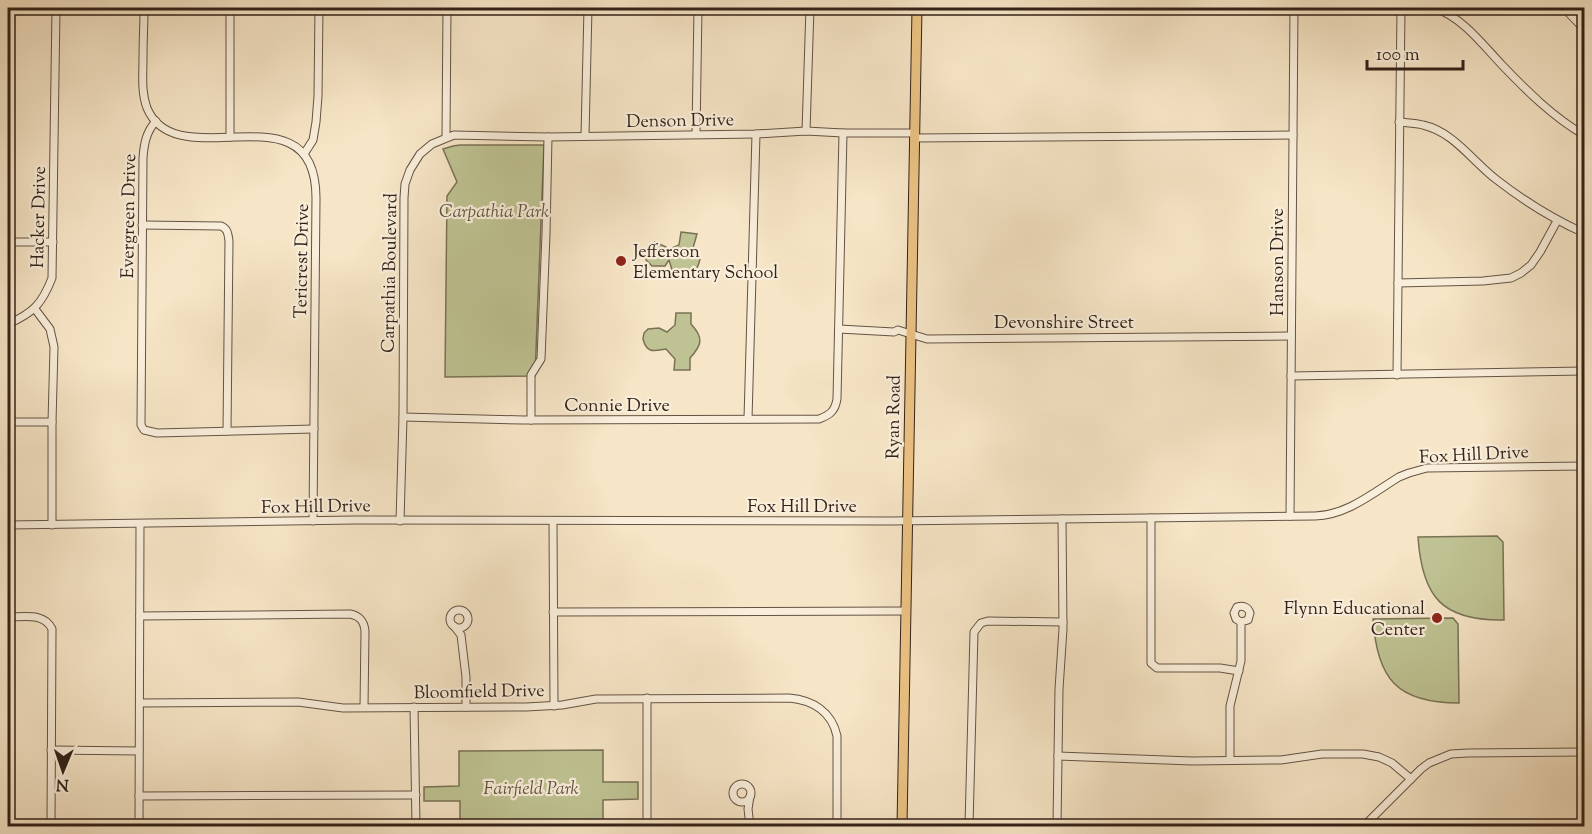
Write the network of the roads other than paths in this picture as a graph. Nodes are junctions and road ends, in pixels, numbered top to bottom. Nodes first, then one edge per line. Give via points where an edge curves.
1 (56, 8) edge
2 (144, 8) edge
3 (231, 8) edge
4 (319, 8) edge
5 (447, 8) edge
6 (588, 8) edge
7 (698, 8) edge
8 (810, 8) edge
9 (917, 8) edge
10 (1294, 8) edge
11 (1401, 8) edge
12 (1435, 8) edge
13 (1564, 8) edge
14 (1584, 29) edge
15 (156, 121) junction
16 (1400, 122) junction
17 (806, 131) junction
18 (696, 134) junction
19 (756, 134) junction
20 (843, 134) junction
21 (1293, 135) junction
22 (1584, 135) edge
23 (585, 136) junction
24 (914, 136) junction
25 (230, 137) junction
26 (446, 137) junction
27 (548, 137) junction
28 (304, 154) junction
29 (1557, 220) junction
30 (142, 225) junction
31 (1584, 233) edge
32 (8, 242) edge
33 (53, 243) junction
34 (1398, 283) junction
35 (35, 309) junction
36 (8, 324) edge
37 (839, 329) junction
38 (911, 334) junction
39 (1291, 336) junction
40 (1584, 371) edge
41 (1397, 375) junction
42 (1291, 376) junction
43 (403, 417) junction
44 (748, 419) junction
45 (531, 420) junction
46 (8, 422) edge
47 (52, 422) junction
48 (314, 429) junction
49 (227, 431) junction
50 (1584, 466) edge
51 (1290, 516) junction
52 (1151, 518) junction
53 (1062, 519) junction
54 (907, 520) junction
55 (314, 521) junction
56 (400, 521) junction
57 (553, 521) junction
58 (140, 524) junction
59 (8, 525) edge
60 (52, 525) junction
61 (905, 611) junction
62 (553, 612) junction
63 (140, 616) junction
64 (8, 617) edge
65 (1063, 622) junction
66 (1242, 622) dead end
67 (465, 625) junction
68 (454, 626) junction
69 (461, 635) junction
70 (1239, 671) junction
71 (647, 699) junction
72 (140, 704) junction
73 (554, 706) junction
74 (364, 707) junction
75 (414, 707) junction
76 (466, 707) junction
77 (51, 750) junction
78 (139, 751) junction
79 (1584, 752) edge
80 (1058, 756) junction
81 (1230, 760) junction
82 (1411, 779) junction
83 (416, 795) junction
84 (750, 795) junction
85 (140, 796) junction
86 (737, 800) junction
87 (748, 809) junction
88 (51, 826) edge
89 (140, 826) edge
90 (416, 826) edge
91 (647, 826) edge
92 (750, 826) edge
93 (837, 826) edge
94 (902, 826) edge
95 (969, 826) edge
96 (1057, 826) edge
97 (1364, 826) edge

1 - 33 street, Hacker Drive
2 - 15 street via 143,89 148,111
3 - 25 street
4 - 28 street via 316,122 313,140
5 - 26 street
6 - 23 street
7 - 18 street
8 - 17 street
9 - 24 main road, Ryan Road
10 - 21 street, Hanson Drive
11 - 16 street
12 - 22 street via 1467,28 1535,97
13 - 14 street
15 - 25 street via 183,136
15 - 30 street, Evergreen Drive via 144,147
16 - 29 street via 1424,125 1446,135 1513,192
16 - 34 street
17 - 19 street, Denson Drive
17 - 20 street, Denson Drive
18 - 19 street, Denson Drive
18 - 23 street, Denson Drive
19 - 44 street
20 - 24 street, Denson Drive
20 - 37 street
21 - 24 street, Denson Drive
21 - 39 street, Hanson Drive
23 - 27 street, Denson Drive
24 - 38 main road, Ryan Road
25 - 28 street via 277,139
26 - 27 street, Denson Drive
26 - 43 street, Carpathia Boulevard via 420,154 405,184
27 - 45 street via 541,359 531,375
28 - 48 street, Tericrest Drive via 316,186
29 - 31 street
29 - 34 street via 1531,265 1511,278
30 - 49 street via 221,226 227,231
30 - 49 street, Evergreen Drive via 141,426 157,433
32 - 33 street
33 - 35 street, Hacker Drive via 52,278
34 - 41 street
35 - 36 street
35 - 47 street via 46,321 54,346
37 - 38 street, Devonshire Street via 898,330
37 - 44 street, Connie Drive via 837,399 830,414 819,419
38 - 39 street, Devonshire Street via 927,339
38 - 54 main road, Ryan Road
39 - 42 street, Hanson Drive
40 - 41 street
41 - 42 street
42 - 51 street, Hanson Drive
43 - 45 street, Connie Drive
43 - 56 street, Carpathia Boulevard
44 - 45 street, Connie Drive
46 - 47 street
47 - 60 street
48 - 49 street
48 - 55 street, Tericrest Drive
50 - 51 street, Fox Hill Drive via 1427,468 1399,477 1342,511 1324,516
51 - 52 street, Fox Hill Drive
52 - 53 street, Fox Hill Drive
52 - 70 street via 1151,663 1157,668
53 - 54 street, Fox Hill Drive
53 - 65 street
54 - 57 street, Fox Hill Drive
54 - 61 main road, Ryan Road
55 - 56 street, Fox Hill Drive
55 - 58 street, Fox Hill Drive
56 - 57 street, Fox Hill Drive
57 - 62 street
58 - 60 street, Fox Hill Drive
58 - 63 street
59 - 60 street, Fox Hill Drive
61 - 62 street
61 - 94 main road, Ryan Road
62 - 73 street
63 - 72 street
63 - 74 street via 360,617 365,631
64 - 77 street via 36,617 51,626
65 - 80 street
65 - 95 street via 988,621 975,629
66 - 70 street
67 - 68 street
67 - 68 street via 465,613 459,611 451,616
67 - 69 street
68 - 69 street
69 - 76 street
70 - 81 street via 1230,706
71 - 73 street, Bloomfield Drive via 596,699
71 - 91 street
71 - 93 street, Bloomfield Drive via 789,698 817,706 827,714 837,736
72 - 74 street, Bloomfield Drive via 298,702
72 - 78 street
73 - 76 street, Bloomfield Drive
74 - 75 street, Bloomfield Drive
75 - 76 street, Bloomfield Drive
75 - 83 street
77 - 78 street
77 - 88 street
78 - 85 street
79 - 82 street via 1450,754 1429,763
80 - 81 street
80 - 96 street
81 - 82 street via 1372,755 1392,763
82 - 97 street
83 - 85 street
83 - 90 street
84 - 86 street via 745,801
84 - 86 street via 746,786 737,786 733,793
84 - 87 street
85 - 89 street
86 - 87 street
87 - 92 street

